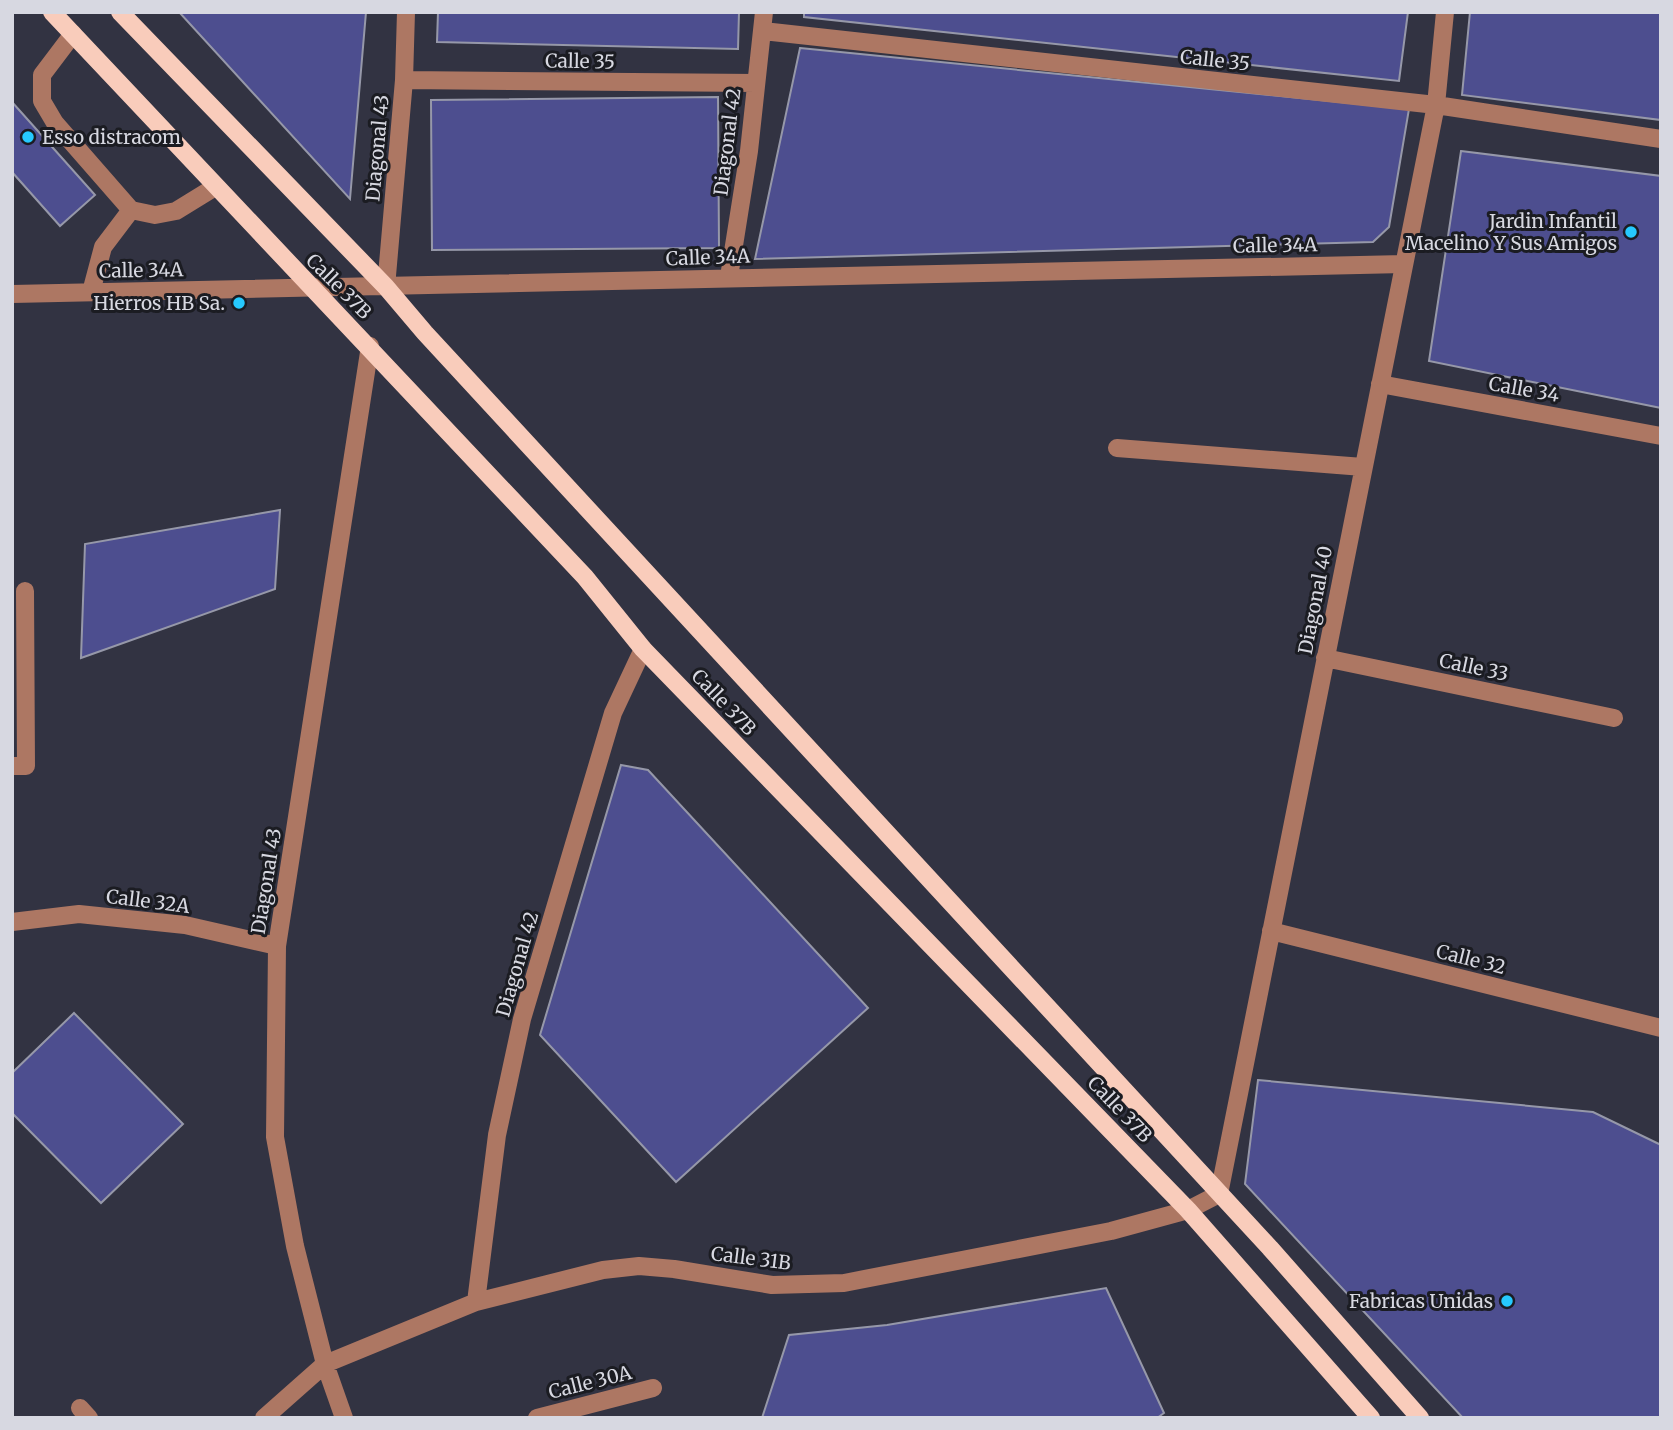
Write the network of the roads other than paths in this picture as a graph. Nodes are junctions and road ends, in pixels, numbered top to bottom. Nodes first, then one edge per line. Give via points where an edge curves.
1 (52, 12) edge
2 (120, 12) edge
3 (406, 12) edge
4 (764, 12) edge
5 (1445, 12) edge
6 (763, 31) junction
7 (73, 34) junction
8 (404, 80) junction
9 (756, 83) junction
10 (1436, 105) junction
11 (1661, 139) edge
12 (215, 187) junction
13 (131, 210) junction
14 (1404, 264) junction
15 (729, 277) junction
16 (386, 286) junction
17 (308, 287) junction
18 (91, 292) junction
19 (12, 294) edge
20 (370, 346) junction
21 (1380, 384) junction
22 (1661, 436) edge
23 (1117, 448) dead end
24 (1363, 467) junction
25 (25, 591) dead end
26 (643, 649) junction
27 (1325, 658) junction
28 (1614, 718) dead end
29 (19, 766) edge
30 (12, 922) edge
31 (1272, 931) junction
32 (277, 946) junction
33 (1661, 1028) edge
34 (1219, 1194) junction
35 (1188, 1210) junction
36 (476, 1302) junction
37 (324, 1364) junction
38 (653, 1388) dead end
39 (264, 1418) edge
40 (344, 1418) edge
41 (537, 1418) edge
42 (1371, 1418) edge
43 (1420, 1418) edge

1 - 7 main road, Calle 37B
2 - 16 main road, Calle 37B
3 - 8 street, Diagonal 43
4 - 6 street, Diagonal 42
5 - 10 street, Diagonal 40
6 - 9 street, Diagonal 42
6 - 10 street, Calle 35
7 - 12 main road, Calle 37B
7 - 13 street via 42,75 42,101 55,124
8 - 9 street, Calle 35
8 - 16 street, Diagonal 43
9 - 15 street, Diagonal 42
10 - 11 street, Calle 35
10 - 14 street, Diagonal 40
12 - 13 street via 176,211 155,215
12 - 17 main road, Calle 37B
13 - 18 street via 103,247
14 - 15 street, Calle 34A
14 - 21 street, Diagonal 40
15 - 16 street, Calle 34A
16 - 17 street, Calle 34A
16 - 34 main road, Calle 37B
17 - 18 street, Calle 34A
17 - 20 main road, Calle 37B
18 - 19 street, Calle 34A
20 - 26 main road, Calle 37B via 585,577
20 - 32 street, Diagonal 43
21 - 22 street, Calle 34
21 - 24 street, Diagonal 40
23 - 24 street
24 - 27 street, Diagonal 40
25 - 29 street
26 - 35 main road, Calle 37B
26 - 36 street, Diagonal 42 via 613,713 522,1019 497,1135
27 - 28 street, Calle 33
27 - 31 street, Diagonal 40
30 - 32 street, Calle 32A via 79,914 185,925
31 - 33 street, Calle 32
31 - 34 street, Diagonal 40
32 - 37 street, Diagonal 43 via 275,1137
34 - 35 street, Calle 31B
34 - 43 main road, Calle 37B
35 - 36 street, Calle 31B via 1111,1231 844,1283 772,1285 639,1266 603,1270
35 - 42 main road, Calle 37B
36 - 37 street, Calle 31B
37 - 39 street, Calle 31B
37 - 40 street, Diagonal 43
38 - 41 street, Calle 30A

